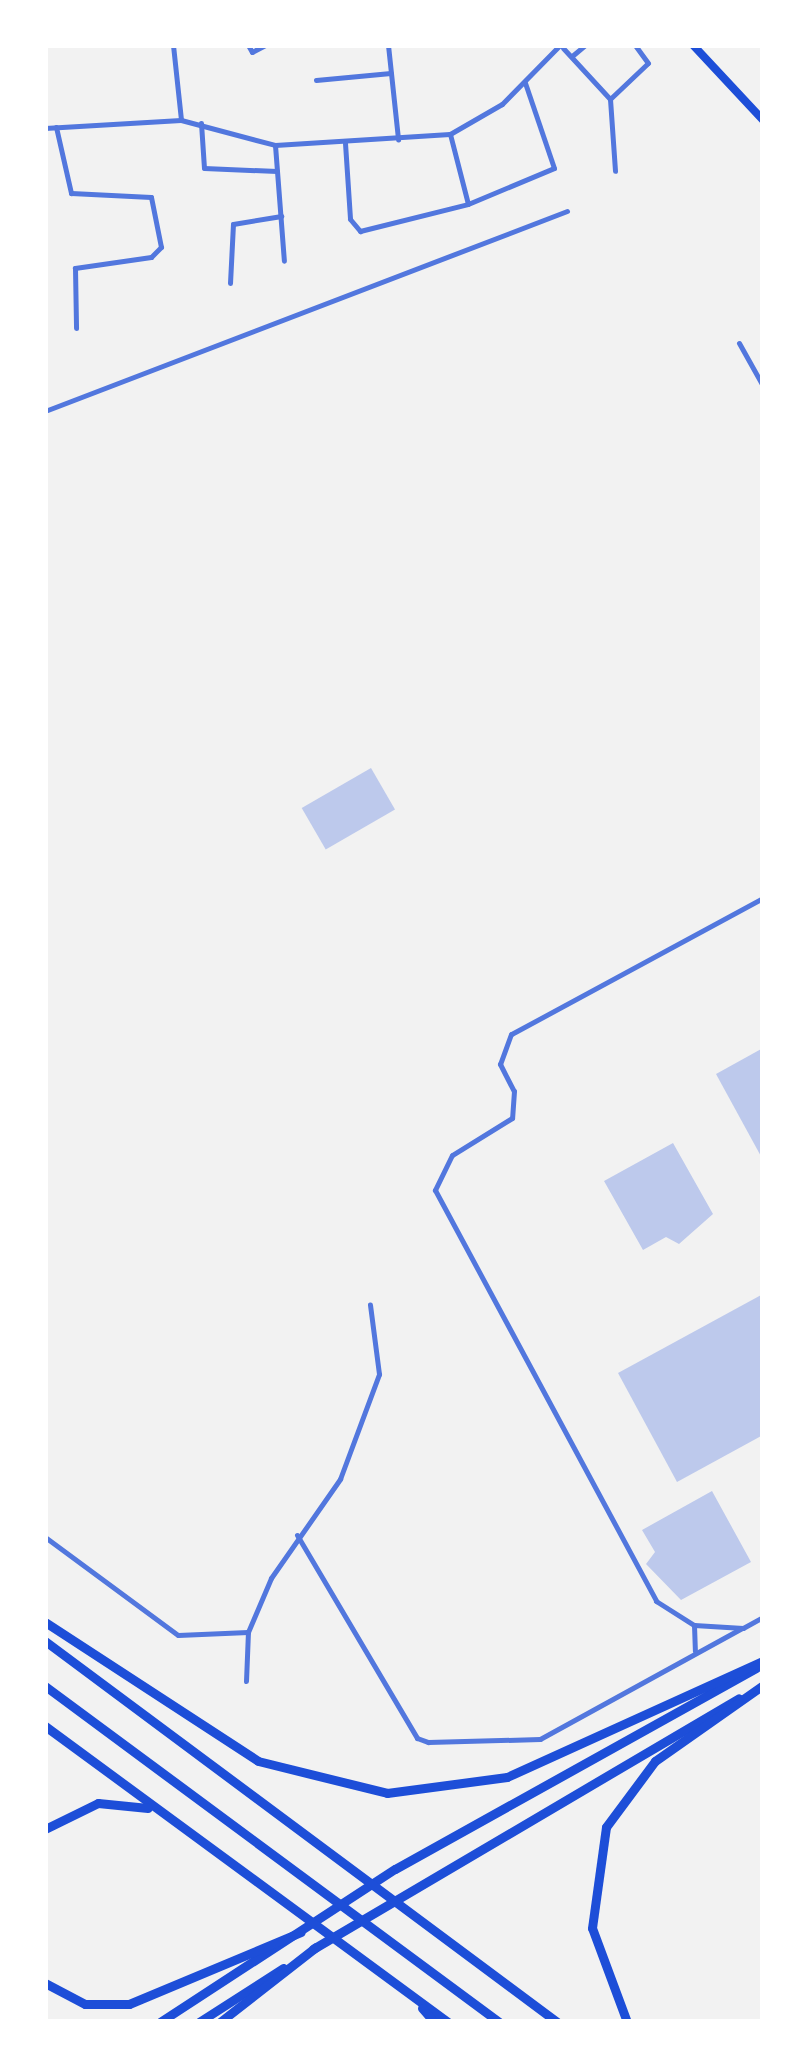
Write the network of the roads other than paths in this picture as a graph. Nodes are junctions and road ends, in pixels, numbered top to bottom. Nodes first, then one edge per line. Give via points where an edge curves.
1 (172, 45) edge
2 (248, 45) edge
3 (265, 45) edge
4 (388, 45) edge
5 (585, 45) edge
6 (635, 45) edge
7 (693, 45) edge
8 (561, 46) edge
9 (572, 56) junction
10 (392, 74) junction
11 (316, 80) dead end
12 (525, 82) junction
13 (610, 99) junction
14 (181, 120) junction
15 (763, 120) edge
16 (201, 123) junction
17 (56, 126) junction
18 (45, 128) edge
19 (450, 134) junction
20 (398, 139) junction
21 (345, 143) junction
22 (276, 144) junction
23 (277, 171) junction
24 (615, 172) dead end
25 (468, 204) junction
26 (567, 210) dead end
27 (281, 216) junction
28 (284, 261) dead end
29 (230, 283) dead end
30 (76, 328) dead end
31 (739, 343) dead end
32 (763, 386) edge
33 (45, 411) edge
34 (763, 898) edge
35 (370, 1305) dead end
36 (297, 1535) junction
37 (45, 1537) edge
38 (763, 1617) edge
39 (45, 1622) edge
40 (694, 1624) junction
41 (743, 1628) junction
42 (248, 1632) junction
43 (45, 1641) edge
44 (695, 1653) junction
45 (763, 1663) edge
46 (246, 1681) dead end
47 (763, 1684) edge
48 (45, 1686) edge
49 (45, 1726) edge
50 (45, 1829) edge
51 (184, 1830) junction
52 (300, 1932) junction
53 (316, 1947) junction
54 (45, 1983) edge
55 (414, 1998) junction
56 (160, 2022) edge
57 (199, 2022) edge
58 (220, 2022) edge
59 (434, 2022) edge
60 (448, 2022) edge
61 (498, 2022) edge
62 (557, 2022) edge
63 (627, 2022) edge

1 - 14 street
2 - 3 street via 252,52
4 - 10 street
5 - 9 street
6 - 13 street via 648,63
7 - 15 main road
8 - 9 street
8 - 12 street
9 - 13 street
10 - 11 street
10 - 20 street
12 - 19 street
12 - 25 street via 554,168
13 - 24 street
14 - 16 street
14 - 17 street
16 - 22 street
16 - 23 street via 204,168
17 - 18 street
17 - 30 street via 71,193 151,197 161,247 150,257 75,268
19 - 20 street
19 - 25 street
20 - 21 street
21 - 22 street
21 - 25 street via 350,219 360,231
22 - 23 street
23 - 27 street
26 - 33 street
27 - 28 street
27 - 29 street via 233,224
31 - 32 street
34 - 40 street via 511,1034 500,1064 514,1091 512,1118 452,1154 436,1179 656,1601
35 - 36 street via 379,1374 340,1480
36 - 42 street
36 - 44 street via 417,1738 428,1742 540,1738
37 - 42 street via 178,1635
38 - 41 street
39 - 45 highway via 258,1761 387,1793 507,1777
40 - 41 street
40 - 44 street
41 - 44 street
42 - 46 street
43 - 62 highway
45 - 52 highway via 395,1869
47 - 53 highway
47 - 63 highway via 656,1761 606,1827 592,1928
48 - 61 highway
49 - 51 highway
50 - 51 highway via 112,1800 144,1805
51 - 55 highway
52 - 54 highway via 129,2004 85,2004
52 - 56 highway
53 - 57 highway
53 - 58 highway
55 - 59 highway
55 - 60 highway

